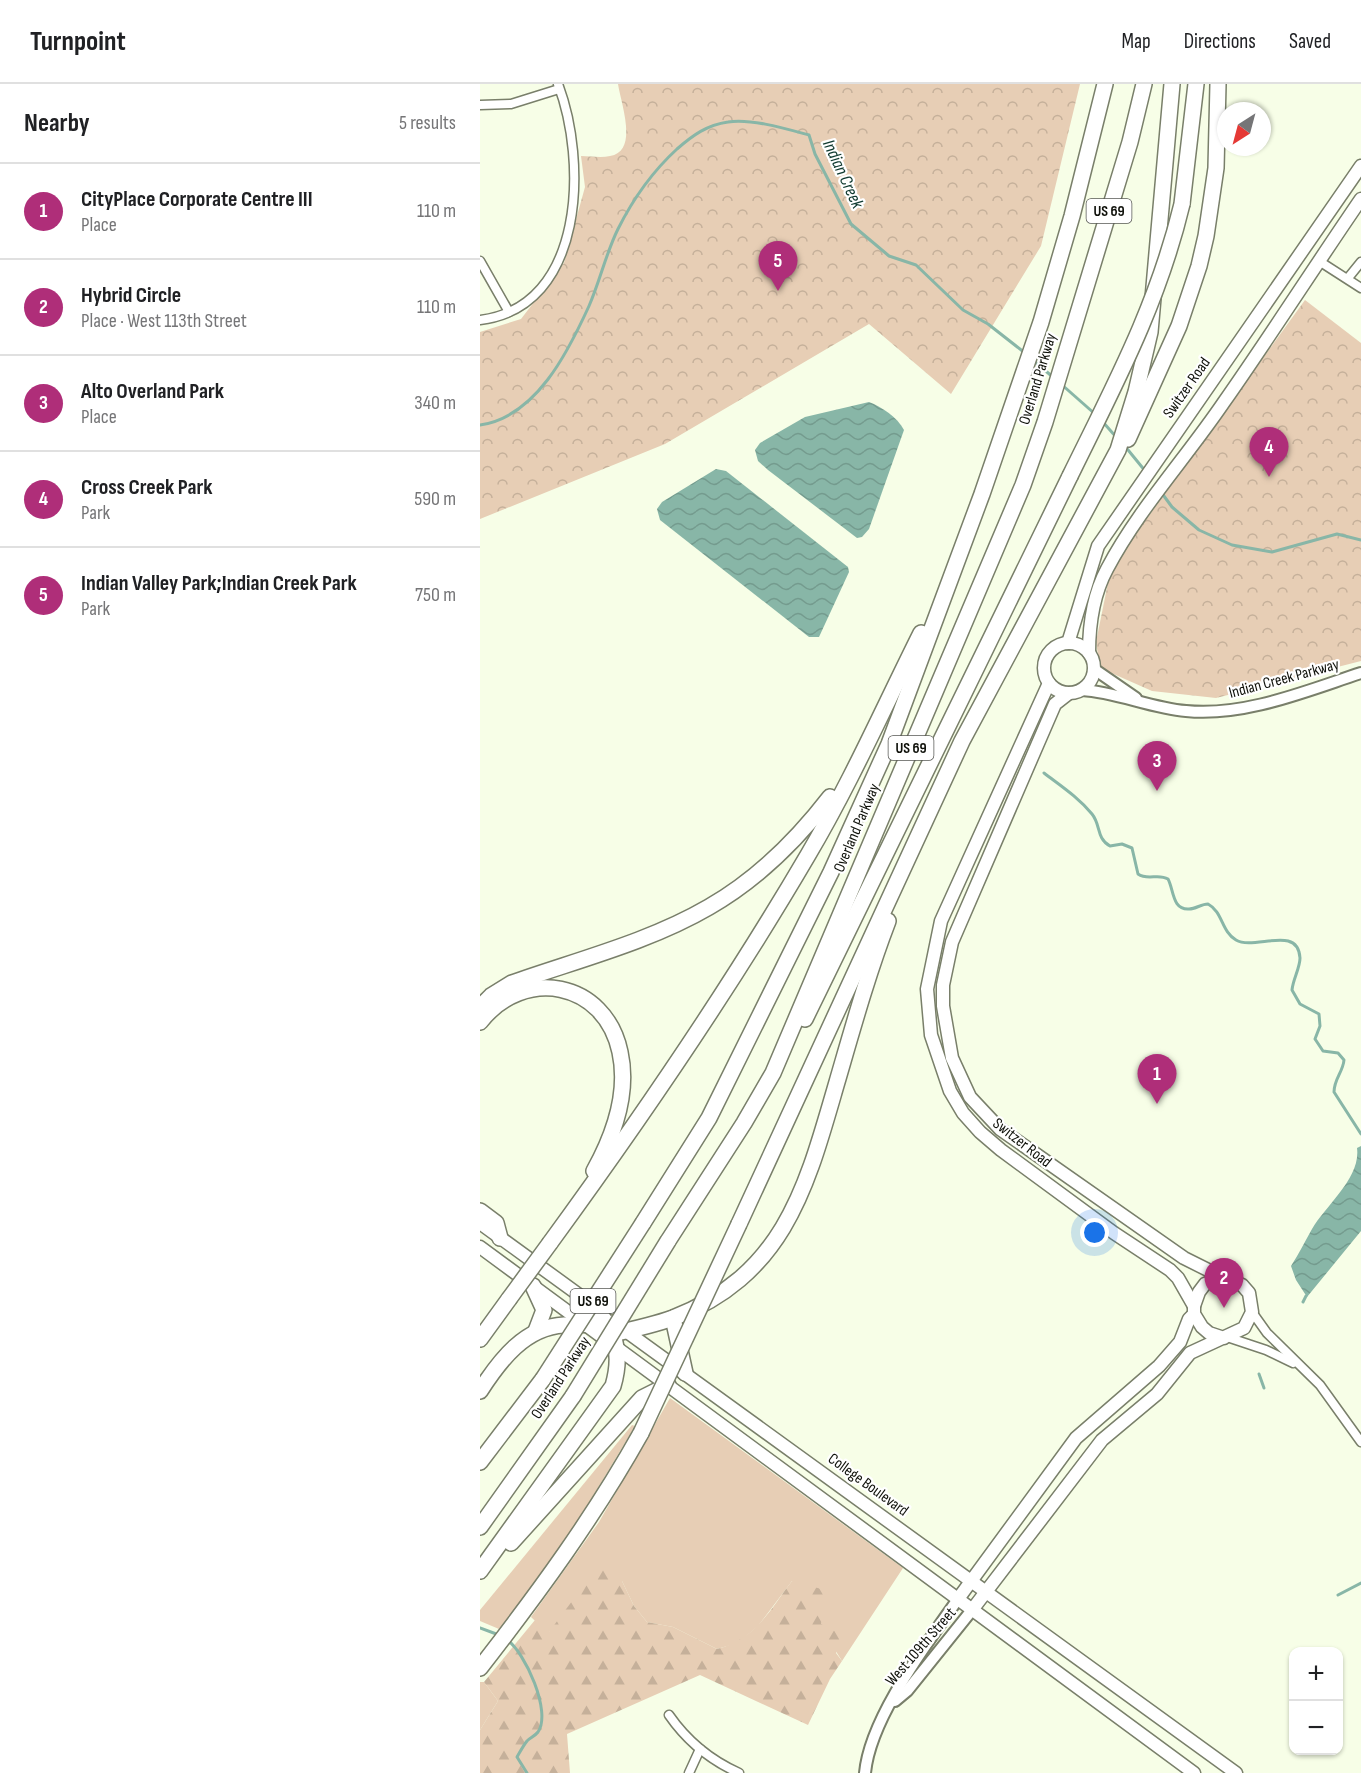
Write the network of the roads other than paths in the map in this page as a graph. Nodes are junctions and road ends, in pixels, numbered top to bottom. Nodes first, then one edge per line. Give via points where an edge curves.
1 (1105, 84) edge
2 (1144, 84) edge
3 (1172, 84) edge
4 (1196, 84) edge
5 (1218, 84) edge
6 (558, 86) edge
7 (480, 105) edge
8 (1361, 166) edge
9 (1361, 199) edge
10 (480, 261) edge
11 (1319, 261) junction
12 (1361, 262) edge
13 (1348, 278) junction
14 (1361, 288) edge
15 (509, 312) junction
16 (480, 320) edge
17 (1132, 422) junction
18 (956, 566) junction
19 (1068, 643) junction
20 (1089, 653) junction
21 (1094, 669) junction
22 (1361, 673) edge
23 (1049, 683) junction
24 (1082, 690) junction
25 (1069, 693) junction
26 (1144, 704) junction
27 (853, 768) junction
28 (971, 854) junction
29 (985, 861) junction
30 (895, 884) junction
31 (480, 1007) edge
32 (480, 1022) edge
33 (952, 1058) junction
34 (938, 1063) junction
35 (773, 1073) junction
36 (480, 1211) edge
37 (1126, 1216) junction
38 (568, 1218) junction
39 (480, 1223) edge
40 (1114, 1233) junction
41 (500, 1238) junction
42 (480, 1247) edge
43 (1224, 1278) junction
44 (533, 1286) junction
45 (591, 1304) joint
46 (1194, 1310) junction
47 (1252, 1312) junction
48 (673, 1318) junction
49 (587, 1325) junction
50 (536, 1330) junction
51 (614, 1332) junction
52 (1225, 1337) junction
53 (480, 1339) edge
54 (1299, 1366) junction
55 (686, 1373) junction
56 (668, 1385) junction
57 (480, 1391) edge
58 (1082, 1431) junction
59 (1361, 1442) edge
60 (1097, 1446) junction
61 (480, 1462) edge
62 (480, 1527) edge
63 (480, 1571) edge
64 (480, 1576) edge
65 (972, 1580) junction
66 (987, 1592) junction
67 (958, 1599) junction
68 (972, 1610) junction
69 (925, 1646) junction
70 (936, 1655) junction
71 (480, 1668) edge
72 (892, 1703) junction
73 (669, 1714) dead end
74 (700, 1749) junction
75 (689, 1773) edge
76 (740, 1773) edge
77 (865, 1773) edge
78 (1194, 1773) edge
79 (1236, 1773) edge

1 - 18 highway, Overland Parkway / US 69 via 1041,322
2 - 35 highway, Overland Parkway / US 69 via 1130,142 1023,485
3 - 17 highway via 1150,332
4 - 35 highway, bridge via 1182,204 1171,252 1145,321 812,1006
5 - 17 highway via 1216,168 1206,237 1188,303
6 - 7 street via 511,104
6 - 15 street via 569,118 575,163 575,189 567,231 545,284 528,302
8 - 19 main road, Switzer Road via 1098,546
9 - 11 main road
10 - 15 street
11 - 13 street
11 - 20 main road via 1106,570 1095,601
12 - 13 street
13 - 14 street
15 - 16 street
17 - 30 highway via 982,700
18 - 27 highway
18 - 61 highway, Overland Parkway / US 69, bridge via 889,744 831,872 709,1118 543,1379
19 - 20 main road
19 - 23 main road, Switzer Road via 1053,648 1045,661
20 - 21 main road
21 - 24 main road via 1093,677
21 - 26 street, Indian Creek Parkway
22 - 26 street, Indian Creek Parkway via 1232,709 1187,711
23 - 25 main road
23 - 28 main road, Switzer Road
24 - 25 main road
24 - 26 street, Indian Creek Parkway via 1102,691
25 - 29 main road, Switzer Road via 1055,704
27 - 31 highway via 805,830 730,895 666,928 512,983
27 - 38 highway via 810,853 724,995
28 - 29 main road
28 - 34 main road, Switzer Road via 941,921 928,974 928,1019
29 - 33 main road, Switzer Road via 952,942 945,971 944,1020
30 - 48 highway via 894,906 862,995 814,1163 796,1208 755,1265 712,1297
30 - 71 highway, bridge via 640,1432 587,1522
32 - 38 highway via 510,995 547,987 587,1000 614,1031 622,1062 621,1102 615,1128
33 - 34 main road
33 - 37 main road, Switzer Road via 963,1086 989,1119
34 - 40 main road, Switzer Road via 957,1103 989,1141
35 - 62 highway, Overland Parkway / US 69, bridge via 573,1395
36 - 41 highway via 496,1223
37 - 40 main road
37 - 43 main road, Switzer Road via 1184,1258
38 - 53 highway, bridge
39 - 41 main road
40 - 46 main road, Switzer Road via 1170,1270
41 - 45 main road
42 - 44 main road
43 - 46 main road via 1205,1284
43 - 47 main road via 1242,1285 1249,1293
44 - 49 main road
44 - 50 highway via 544,1310
45 - 51 highway
46 - 52 main road via 1202,1328
46 - 58 main road via 1179,1342 1159,1366
47 - 52 main road via 1244,1328
47 - 54 street
48 - 51 highway
48 - 55 highway
49 - 50 highway
49 - 51 highway
50 - 57 highway via 502,1361
51 - 55 main road, College Boulevard
51 - 56 main road
51 - 63 highway via 616,1374 608,1394
52 - 54 street
52 - 60 main road via 1191,1353 1157,1394
54 - 59 street via 1320,1385
55 - 65 main road, College Boulevard
56 - 64 highway via 642,1398
56 - 67 main road
58 - 60 main road
58 - 65 main road
60 - 66 main road
65 - 66 main road, College Boulevard
65 - 67 main road
66 - 68 main road
66 - 79 main road, College Boulevard
67 - 68 main road
67 - 69 street, West 109th Street
68 - 70 street, West 109th Street
68 - 78 main road
69 - 70 street
69 - 72 street, West 109th Street
70 - 72 street, West 109th Street
72 - 77 street, West 109th Street via 874,1733
73 - 74 street
74 - 75 street
74 - 76 street

